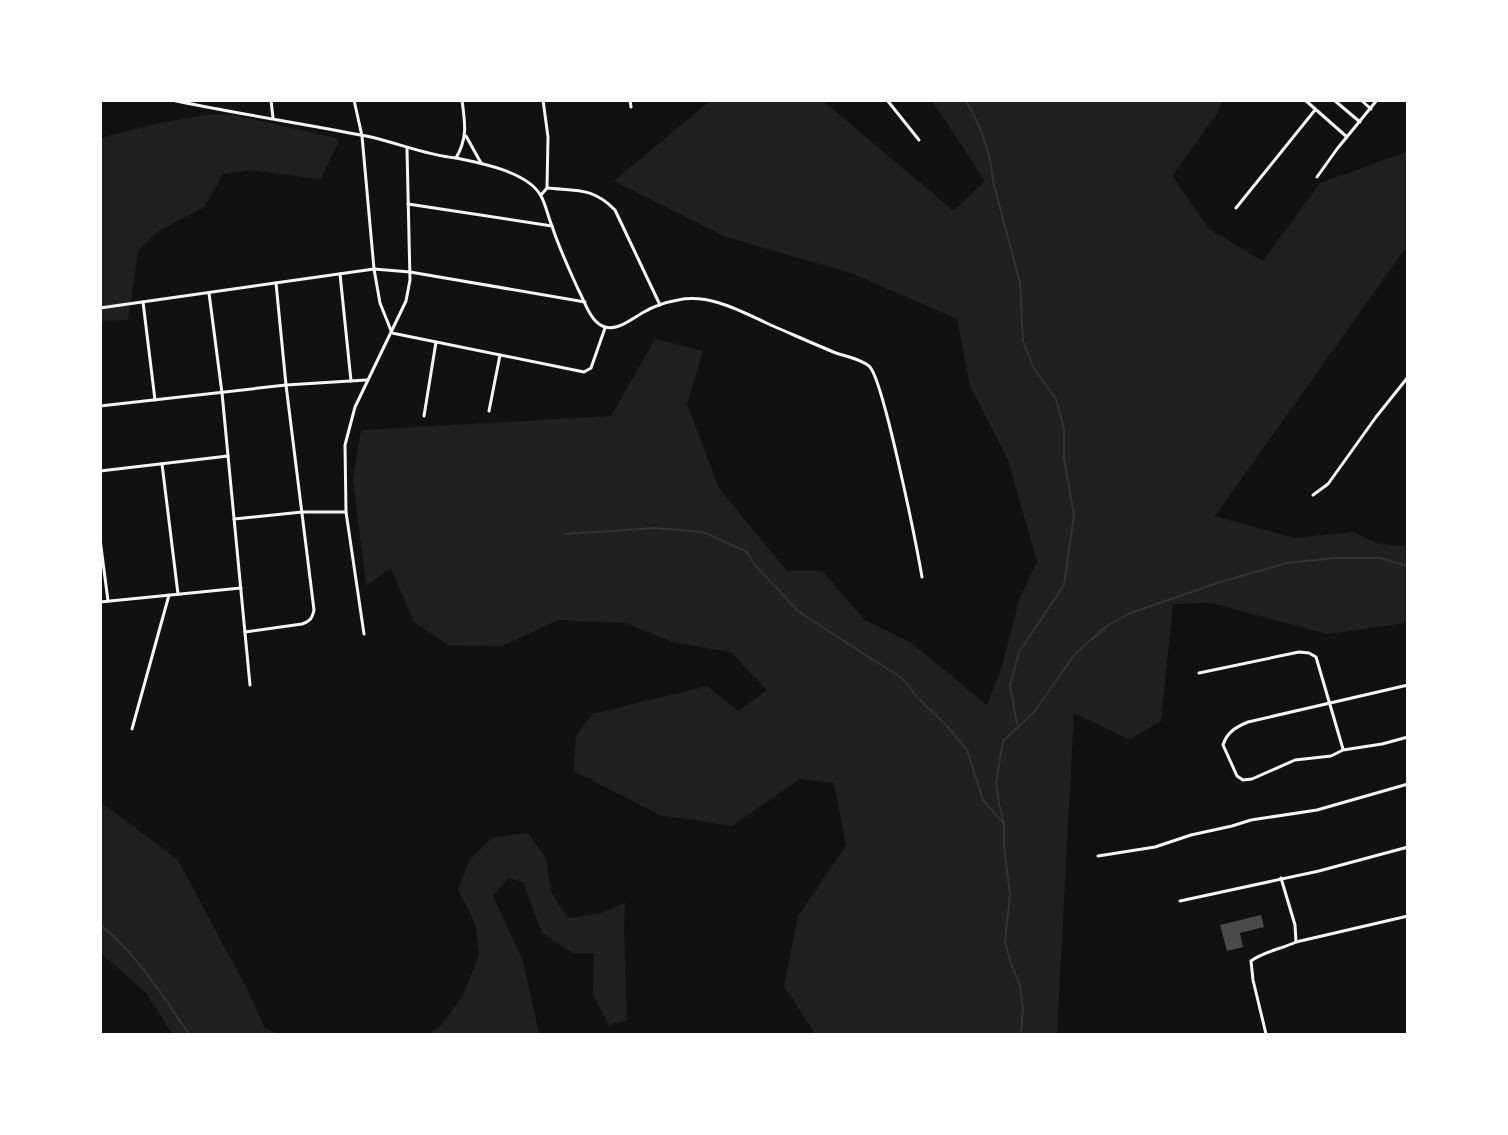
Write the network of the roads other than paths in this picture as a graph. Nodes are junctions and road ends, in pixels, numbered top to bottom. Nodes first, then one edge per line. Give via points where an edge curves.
1 (172, 100) edge
2 (271, 100) edge
3 (354, 100) edge
4 (462, 100) edge
5 (543, 100) edge
6 (630, 100) edge
7 (887, 100) edge
8 (1305, 100) edge
9 (1334, 100) edge
10 (1361, 100) edge
11 (1377, 100) edge
12 (192, 103) edge
13 (631, 107) dead end
14 (1371, 109) junction
15 (1315, 110) junction
16 (273, 118) junction
17 (1360, 122) junction
18 (362, 136) junction
19 (466, 136) junction
20 (1347, 137) junction
21 (920, 140) dead end
22 (408, 149) junction
23 (456, 158) junction
24 (482, 163) junction
25 (1317, 177) dead end
26 (547, 188) junction
27 (541, 195) junction
28 (408, 204) junction
29 (1236, 208) dead end
30 (552, 226) junction
31 (374, 269) junction
32 (410, 272) junction
33 (340, 274) junction
34 (276, 283) junction
35 (209, 293) junction
36 (143, 302) junction
37 (585, 302) junction
38 (660, 305) junction
39 (100, 308) edge
40 (605, 328) junction
41 (392, 333) junction
42 (436, 342) junction
43 (500, 355) junction
44 (1407, 377) edge
45 (351, 381) junction
46 (366, 381) junction
47 (286, 385) junction
48 (222, 393) junction
49 (155, 400) junction
50 (100, 406) edge
51 (489, 411) dead end
52 (424, 416) dead end
53 (228, 456) junction
54 (162, 464) junction
55 (100, 471) edge
56 (1313, 495) dead end
57 (302, 512) junction
58 (346, 512) junction
59 (234, 519) junction
60 (100, 539) edge
61 (922, 576) dead end
62 (241, 588) junction
63 (178, 594) junction
64 (169, 595) junction
65 (108, 601) junction
66 (100, 602) edge
67 (245, 632) junction
68 (364, 634) dead end
69 (1198, 674) dead end
70 (250, 685) dead end
71 (1407, 685) edge
72 (1328, 703) junction
73 (132, 729) dead end
74 (1407, 737) edge
75 (1343, 750) junction
76 (1407, 784) edge
77 (1407, 847) edge
78 (1098, 856) dead end
79 (1281, 878) junction
80 (1180, 901) dead end
81 (1407, 916) edge
82 (1296, 942) junction
83 (1266, 1035) edge

1 - 12 street
2 - 16 street
3 - 18 street
4 - 19 street
5 - 26 street via 548,137
6 - 13 street
7 - 21 street
8 - 15 street
9 - 17 street
10 - 14 street
11 - 14 street
12 - 16 street
14 - 17 street
15 - 20 street
15 - 29 street
16 - 18 street
17 - 20 street
18 - 22 street
18 - 31 street
19 - 23 street
19 - 24 street
20 - 25 street
22 - 23 street
22 - 28 street
23 - 24 street
24 - 27 street via 527,182
26 - 27 street
26 - 38 street via 588,192 615,210
27 - 30 street
28 - 30 street
28 - 32 street
30 - 37 street
31 - 32 street
31 - 33 street
31 - 41 street via 380,303
32 - 37 street
32 - 41 street via 406,301
33 - 34 street
33 - 45 street
34 - 35 street
34 - 47 street
35 - 36 street
35 - 48 street
36 - 39 street
36 - 49 street
37 - 40 street via 597,323
38 - 40 street
38 - 61 street via 690,298 726,305 869,365 876,374
40 - 43 street via 591,368 584,372
41 - 42 street
41 - 46 street
42 - 43 street
42 - 52 street
43 - 51 street
44 - 56 street via 1328,484
45 - 46 street
45 - 47 street
46 - 58 street via 345,445
47 - 48 street
47 - 57 street
48 - 49 street
48 - 53 street
49 - 50 street
53 - 54 street
53 - 59 street
54 - 55 street
54 - 63 street
57 - 58 street
57 - 59 street
57 - 67 street via 313,617 302,624
58 - 68 street
59 - 62 street
60 - 65 street
62 - 63 street
62 - 67 street
63 - 64 street
64 - 65 street
64 - 73 street
65 - 66 street
67 - 70 street
69 - 72 street via 1309,653 1316,657
71 - 72 street
72 - 75 street
72 - 75 street via 1248,722 1234,728 1223,745 1237,776 1243,780 1295,760 1331,756
74 - 75 street
76 - 78 street via 1317,810 1251,820 1155,847
77 - 79 street
79 - 80 street
79 - 82 street
81 - 82 street
82 - 83 street via 1251,961

